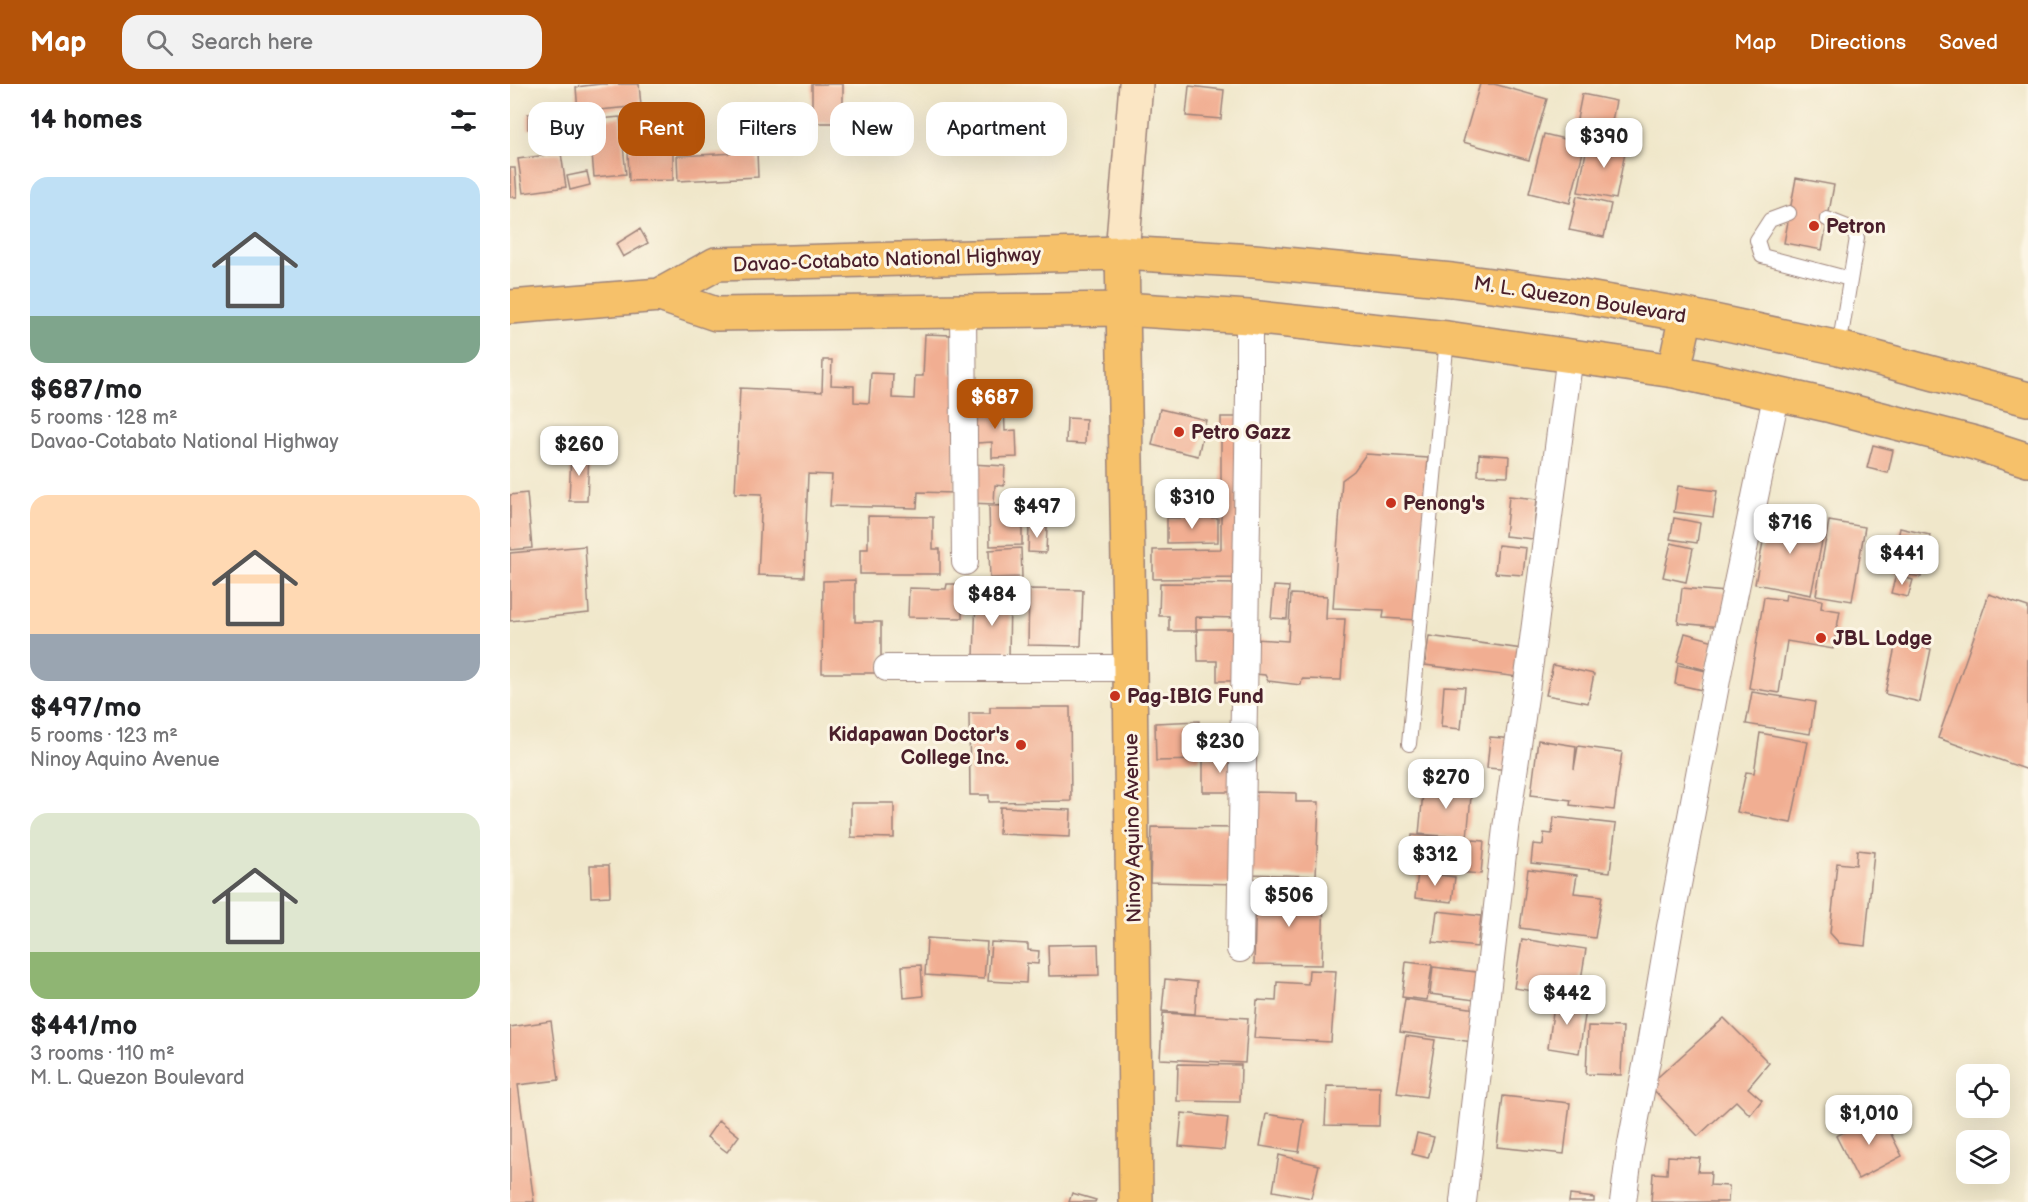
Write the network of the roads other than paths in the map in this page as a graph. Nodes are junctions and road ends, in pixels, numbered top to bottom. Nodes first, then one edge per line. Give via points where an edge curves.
1 (1136, 84) edge
2 (1789, 213) dead end
3 (1827, 219) dead end
4 (1122, 253) junction
5 (1850, 279) junction
6 (660, 295) junction
7 (510, 307) edge
8 (1124, 309) junction
9 (963, 310) junction
10 (1686, 315) junction
11 (1249, 317) junction
12 (1447, 338) junction
13 (1839, 348) junction
14 (1570, 355) junction
15 (1674, 370) junction
16 (1777, 392) junction
17 (2028, 399) edge
18 (2028, 460) edge
19 (964, 562) dead end
20 (887, 668) dead end
21 (1130, 668) junction
22 (1409, 744) dead end
23 (1240, 949) dead end
24 (1136, 1202) edge
25 (1463, 1202) edge
26 (1623, 1202) edge

1 - 4 main road
2 - 5 lane via 1770,220 1757,240 1762,256
3 - 5 lane via 1850,228 1857,238
4 - 6 main road, Davao-Cotabato National Highway via 716,264
4 - 8 main road, Ninoy Aquino Avenue
4 - 10 main road, M. L. Quezon Boulevard via 1452,280
5 - 13 lane
6 - 7 main road, Davao-Cotabato National Highway
6 - 9 main road, Davao-Cotabato National Highway via 716,314
8 - 9 main road, Davao-Cotabato National Highway
8 - 11 main road
8 - 21 main road, Ninoy Aquino Avenue
9 - 19 street
10 - 13 main road, M. L. Quezon Boulevard
10 - 15 main road
11 - 12 main road
11 - 23 street
12 - 14 main road
12 - 22 lane
13 - 17 main road, M. L. Quezon Boulevard
14 - 15 main road
14 - 25 street via 1506,828
15 - 16 main road
16 - 18 main road
16 - 26 street via 1720,664
20 - 21 street
21 - 24 main road, Ninoy Aquino Avenue

